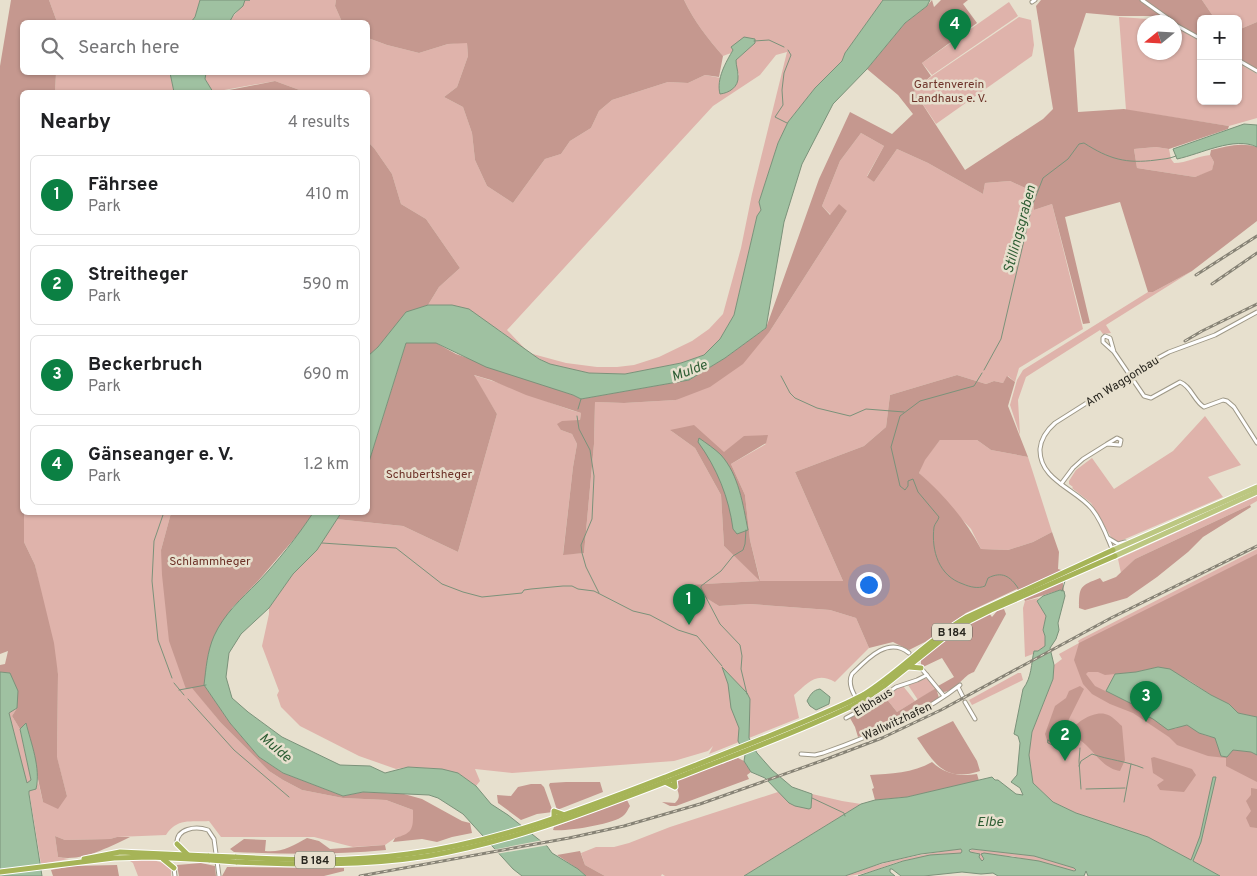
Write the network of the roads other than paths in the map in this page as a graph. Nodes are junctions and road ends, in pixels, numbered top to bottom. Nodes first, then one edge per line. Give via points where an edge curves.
1 (1142, 0) edge
2 (1163, 15) edge
3 (1182, 28) edge
4 (1197, 37) edge
5 (1242, 62) edge
6 (1257, 71) edge
7 (1257, 312) edge
8 (1114, 352) junction
9 (1130, 375) junction
10 (1257, 443) edge
11 (1107, 444) dead end
12 (1061, 484) junction
13 (1257, 487) edge
14 (1257, 492) edge
15 (1108, 537) junction
16 (1129, 543) junction
17 (1114, 553) junction
18 (1020, 595) junction
19 (909, 653) junction
20 (918, 653) junction
21 (917, 659) junction
22 (909, 660) junction
23 (908, 667) junction
24 (921, 668) junction
25 (926, 674) junction
26 (944, 696) junction
27 (864, 697) junction
28 (963, 697) dead end
29 (965, 702) dead end
30 (863, 710) junction
31 (846, 718) dead end
32 (975, 719) dead end
33 (735, 752) junction
34 (801, 754) dead end
35 (646, 787) junction
36 (609, 801) junction
37 (538, 827) junction
38 (177, 844) junction
39 (187, 854) junction
40 (176, 856) junction
41 (163, 858) junction
42 (209, 858) junction
43 (79, 862) junction
44 (174, 868) junction
45 (0, 872) edge
46 (175, 876) edge
47 (219, 876) edge

1 - 2 street
3 - 4 street
5 - 6 street
7 - 9 street, Am Waggonbau via 1211,336 1166,354
8 - 8 street via 1103,341 1105,336 1110,338
8 - 9 street
9 - 10 street via 1146,397 1155,396 1180,382 1204,407 1228,400
9 - 12 street, Am Waggonbau via 1056,423 1044,435 1040,446 1042,460 1050,475
11 - 12 street via 1076,465
12 - 15 street, Am Waggonbau via 1093,510
13 - 16 main road, B 184
14 - 17 main road, B 184
15 - 16 street via 1119,544
15 - 17 street, Am Waggonbau
16 - 17 main road, B 184
17 - 18 highway, B 184
18 - 20 highway, B 184 via 982,609 959,622
18 - 21 highway, B 184 via 965,623
19 - 20 highway
19 - 22 highway
19 - 30 street via 899,647 888,647 853,672 850,686
20 - 22 highway, B 184
21 - 23 highway, B 184
21 - 24 highway
22 - 27 highway, B 184
23 - 24 highway
23 - 27 highway, B 184
24 - 25 street
25 - 26 street
25 - 30 street, Elbhaus via 896,687
26 - 28 street, Wallwitzhafen via 959,686
26 - 34 street, Wallwitzhafen via 923,711 830,750 815,755
27 - 33 highway, B 184, bridge
29 - 32 street
30 - 31 street, Elbhaus
33 - 35 highway, B 184
33 - 35 highway, B 184
35 - 36 highway, B 184
36 - 37 highway, B 184
36 - 37 highway, B 184 via 565,815 554,811 554,819
37 - 42 highway, B 184, bridge via 479,843 390,859 326,865
38 - 39 highway
38 - 40 highway
38 - 47 street via 178,835 183,830 210,831
39 - 40 highway, B 184
39 - 42 highway, B 184
40 - 41 highway, B 184
40 - 42 highway, B 184
40 - 43 highway, B 184 via 113,852
40 - 44 highway
41 - 43 highway, B 184 via 125,857
41 - 44 highway
43 - 45 highway, B 184
44 - 46 street

